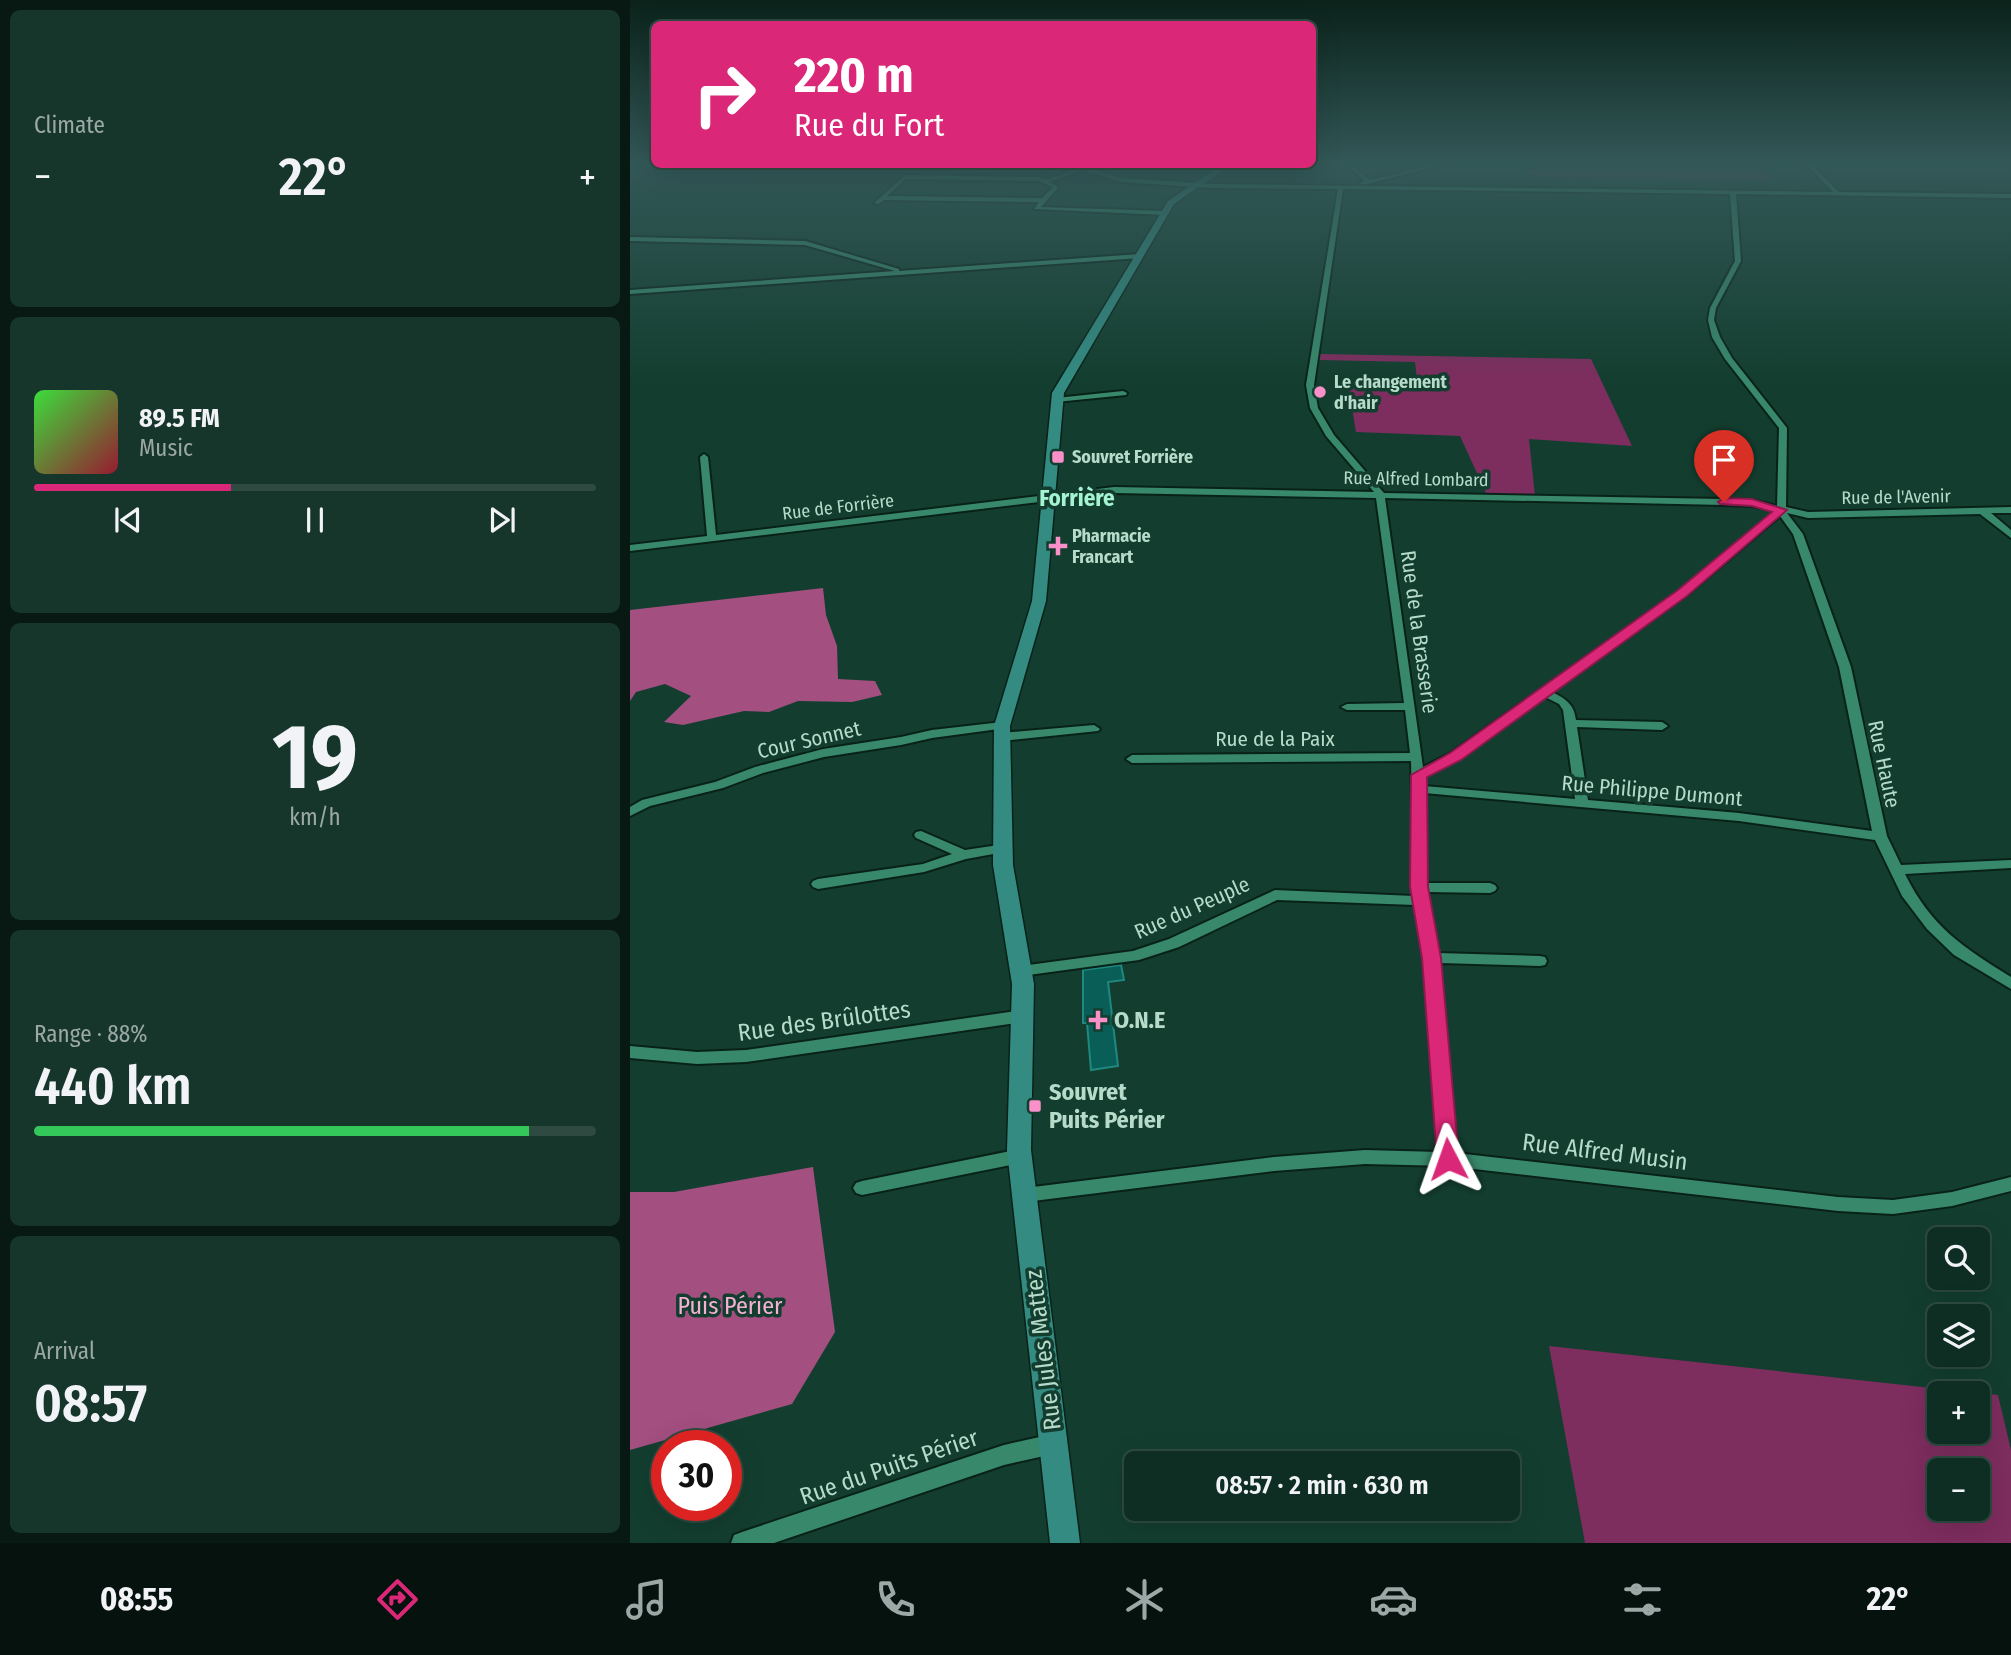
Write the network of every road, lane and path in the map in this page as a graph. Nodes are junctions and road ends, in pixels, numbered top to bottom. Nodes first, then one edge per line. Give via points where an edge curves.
1 (1152, 236) edge
2 (1333, 236) edge
3 (1736, 236) edge
4 (630, 239) edge
5 (1140, 256) junction
6 (904, 272) junction
7 (630, 292) edge
8 (1123, 393) dead end
9 (1056, 400) junction
10 (704, 457) dead end
11 (1380, 494) junction
12 (1049, 496) junction
13 (1781, 510) junction
14 (2011, 510) edge
15 (1983, 511) junction
16 (2011, 535) edge
17 (712, 538) junction
18 (630, 548) edge
19 (1543, 692) junction
20 (1410, 706) junction
21 (1346, 707) dead end
22 (1572, 723) junction
23 (1662, 726) dead end
24 (1094, 729) dead end
25 (1002, 731) junction
26 (1418, 757) junction
27 (1132, 759) dead end
28 (1419, 782) junction
29 (1582, 804) junction
30 (630, 812) edge
31 (922, 835) dead end
32 (1880, 836) junction
33 (1005, 848) junction
34 (964, 855) junction
35 (2011, 864) edge
36 (1897, 870) junction
37 (818, 884) dead end
38 (1490, 888) dead end
39 (1420, 894) junction
40 (1432, 958) junction
41 (1540, 961) dead end
42 (1021, 971) junction
43 (2011, 985) edge
44 (1023, 1016) junction
45 (630, 1052) edge
46 (1020, 1156) junction
47 (1448, 1159) junction
48 (2011, 1184) edge
49 (862, 1188) dead end
50 (1025, 1195) junction
51 (1054, 1444) junction
52 (742, 1543) edge
53 (1065, 1543) edge

1 - 5 main road
2 - 11 street via 1310,385 1314,408 1330,436
3 - 13 street via 1736,270 1718,295 1711,320 1729,359 1783,428
4 - 6 street via 805,243
5 - 6 street
5 - 9 main road
6 - 7 street
8 - 9 street
9 - 12 main road, Rue Jules Mattez
10 - 17 street
11 - 12 street, Rue Alfred Lombard via 1149,490
11 - 13 street, Rue Alfred Lombard via 1752,503
11 - 20 street, Rue de la Brasserie
12 - 17 street, Rue de Forrière
12 - 25 main road, Rue Jules Mattez via 1039,604
13 - 15 street, Rue de l'Avenir via 1808,514
13 - 19 street via 1683,593
13 - 32 street, Rue Haute via 1798,534 1845,667
14 - 15 street, Rue de l'Avenir
15 - 16 street
17 - 18 street, Rue de Forrière
19 - 22 street via 1563,702
19 - 28 street
20 - 21 street
20 - 26 street, Rue de la Brasserie
22 - 23 street
22 - 29 street
24 - 25 street, Cour Sonnet
25 - 30 street, Cour Sonnet via 932,734 823,753 646,803
25 - 33 main road, Rue Jules Mattez
26 - 27 street, Rue de la Paix
26 - 28 street, Rue de la Brasserie
28 - 29 street, Rue Philippe Dumont
28 - 39 street, Rue de la Brasserie
29 - 32 street, Rue Philippe Dumont via 1739,817
31 - 34 street
32 - 36 street, Rue Haute
33 - 34 street
33 - 42 main road, Rue Jules Mattez via 1006,885
34 - 37 street via 924,868
35 - 36 street
36 - 43 street, Rue Haute via 1909,896 1933,926 1959,951
38 - 39 street, Rue du Peuple
39 - 40 street, Rue de la Brasserie
39 - 42 street, Rue du Peuple via 1275,895 1174,943 1134,956
40 - 41 street
40 - 47 street, Rue de la Brasserie
42 - 44 main road, Rue Jules Mattez
44 - 45 street, Rue des Brûlottes via 746,1056 697,1058
44 - 46 main road, Rue Jules Mattez
46 - 49 street
46 - 50 main road, Rue Jules Mattez
47 - 48 street, Rue Alfred Musin via 1893,1207
47 - 50 street, Rue Alfred Musin via 1365,1157 1274,1164
50 - 51 main road, Rue Jules Mattez
51 - 52 street, Rue du Puits Périer via 1004,1455
51 - 53 main road, Rue Jules Mattez

